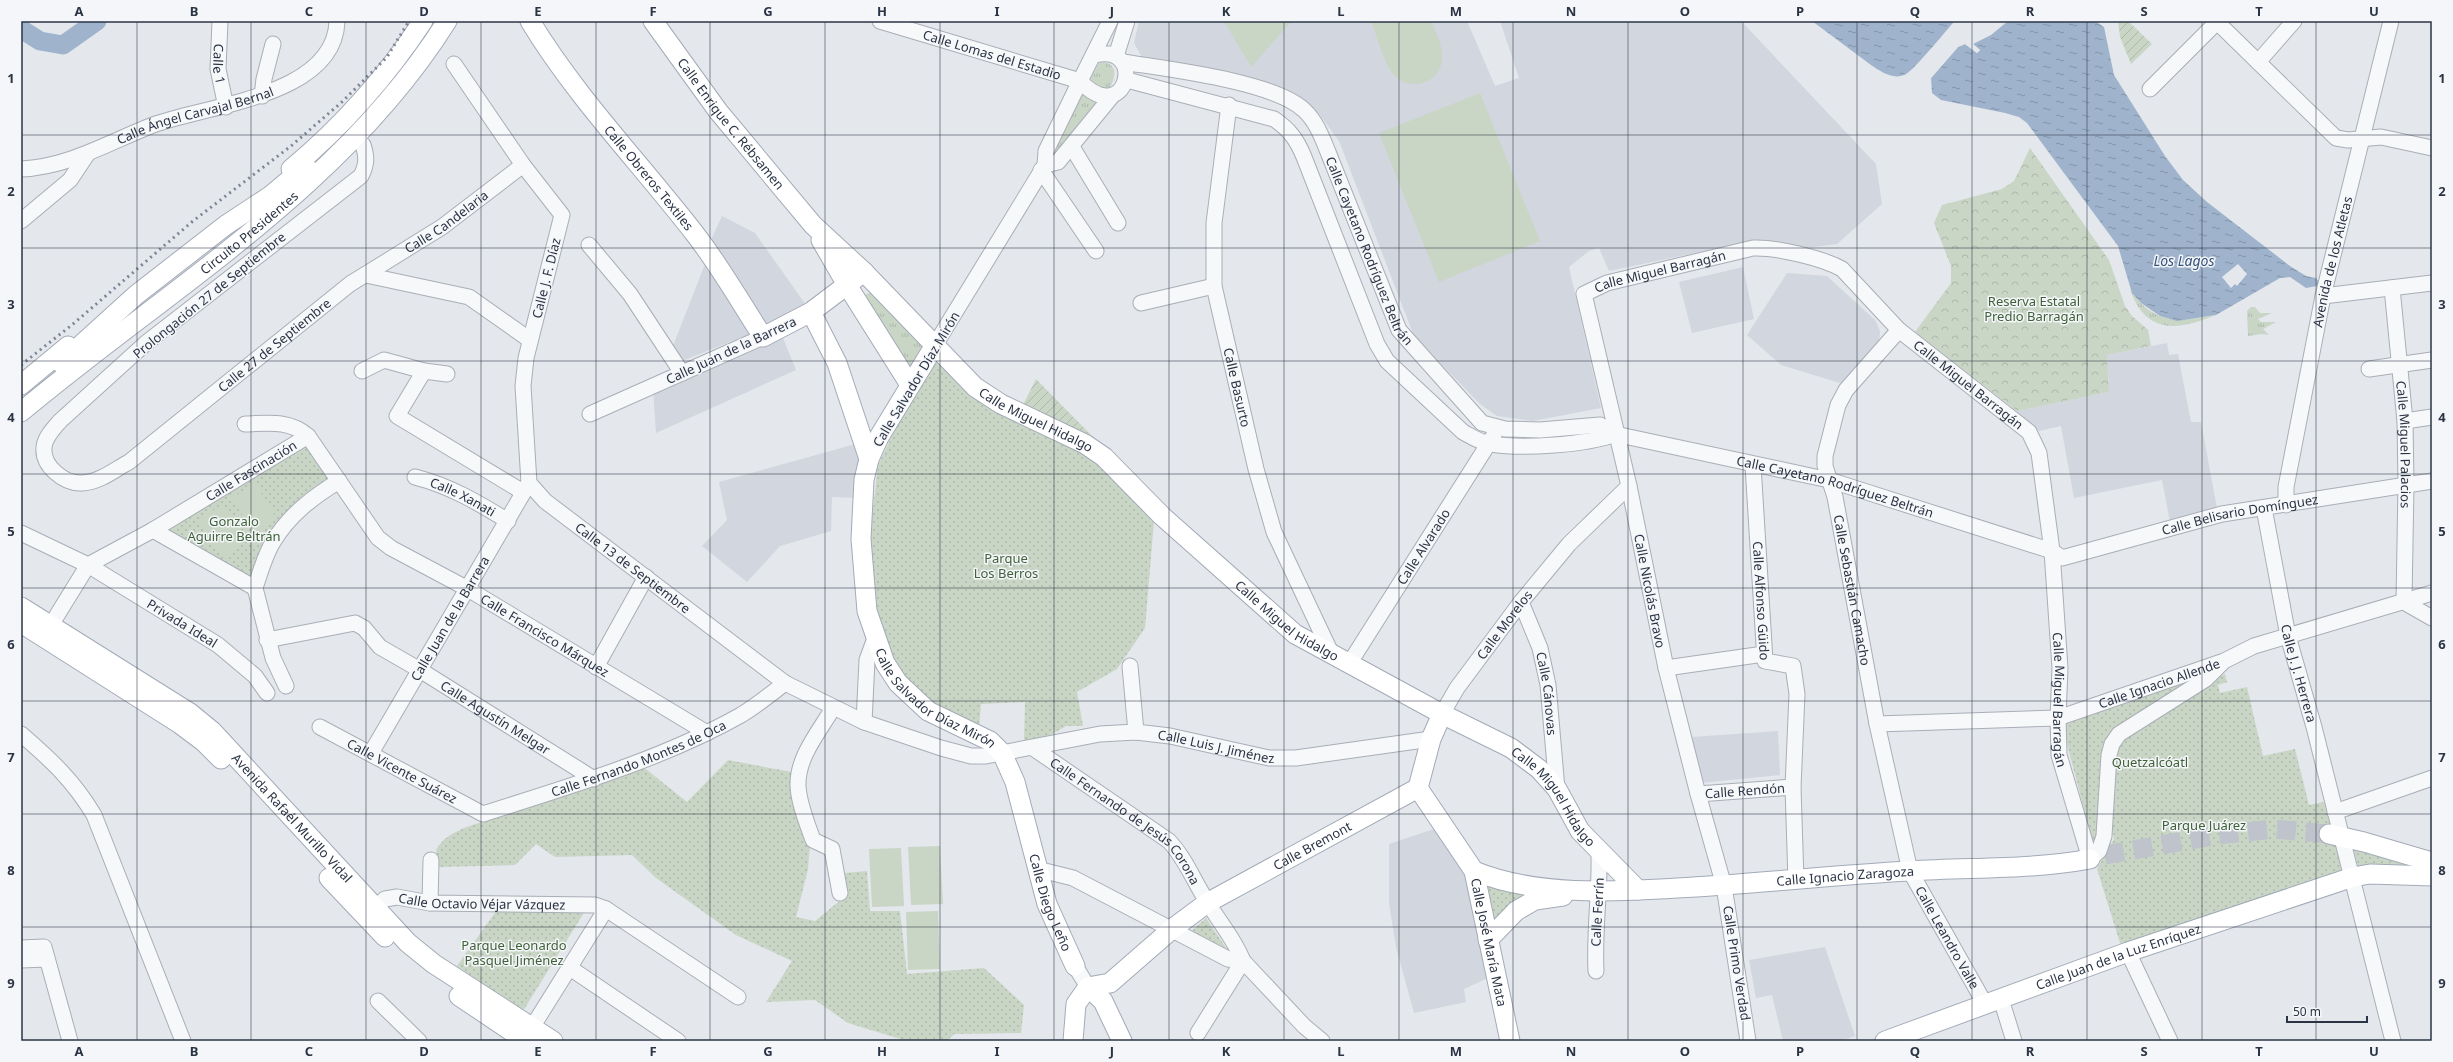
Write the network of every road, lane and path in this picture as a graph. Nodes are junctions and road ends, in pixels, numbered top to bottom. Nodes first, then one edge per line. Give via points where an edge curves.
1 (220, 21) edge
2 (337, 21) edge
3 (423, 21) edge
4 (446, 21) edge
5 (530, 21) edge
6 (652, 21) edge
7 (880, 21) edge
8 (1110, 21) edge
9 (1127, 21) edge
10 (2217, 21) edge
11 (2294, 21) edge
12 (2391, 21) edge
13 (273, 44) dead end
14 (1095, 55) junction
15 (1119, 59) junction
16 (2258, 62) junction
17 (454, 64) dead end
18 (1127, 80) junction
19 (1080, 81) junction
20 (2150, 89) dead end
21 (262, 96) junction
22 (1112, 96) junction
23 (1229, 105) junction
24 (226, 107) junction
25 (1316, 125) junction
26 (1295, 137) junction
27 (2363, 139) junction
28 (363, 145) junction
29 (1072, 147) junction
30 (2432, 148) edge
31 (88, 153) junction
32 (523, 165) junction
33 (1043, 168) junction
34 (21, 169) edge
35 (21, 221) edge
36 (1118, 224) dead end
37 (226, 225) junction
38 (813, 225) junction
39 (237, 242) junction
40 (589, 245) dead end
41 (1096, 251) dead end
42 (864, 272) junction
43 (366, 275) junction
44 (2432, 283) edge
45 (847, 285) junction
46 (1214, 286) junction
47 (2392, 288) junction
48 (1584, 294) joint
49 (136, 295) junction
50 (2323, 296) junction
51 (1141, 303) dead end
52 (811, 312) junction
53 (147, 315) junction
54 (1899, 330) junction
55 (763, 337) junction
56 (530, 340) junction
57 (935, 345) junction
58 (2432, 360) edge
59 (2399, 364) junction
60 (2369, 369) dead end
61 (362, 371) dead end
62 (424, 371) junction
63 (682, 373) junction
64 (447, 374) dead end
65 (910, 384) junction
66 (21, 385) edge
67 (21, 396) edge
68 (21, 412) edge
69 (590, 414) dead end
70 (2432, 417) edge
71 (2404, 421) junction
72 (21, 424) edge
73 (245, 424) dead end
74 (1498, 429) junction
75 (1615, 434) junction
76 (308, 436) junction
77 (1489, 444) junction
78 (44, 447) joint
79 (869, 459) junction
80 (1753, 465) junction
81 (415, 477) dead end
82 (1829, 480) junction
83 (2432, 481) edge
84 (339, 482) junction
85 (2406, 484) junction
86 (1629, 486) junction
87 (526, 488) junction
88 (2286, 505) junction
89 (2264, 508) junction
90 (508, 521) junction
91 (153, 530) junction
92 (21, 534) edge
93 (2052, 552) junction
94 (88, 565) junction
95 (646, 577) junction
96 (254, 588) junction
97 (468, 589) junction
98 (2432, 593) edge
99 (1521, 602) junction
100 (2404, 602) junction
101 (21, 607) edge
102 (2432, 618) edge
103 (21, 623) edge
104 (51, 625) junction
105 (2288, 636) junction
106 (875, 638) junction
107 (268, 640) junction
108 (1764, 654) junction
109 (1332, 655) junction
110 (2224, 661) junction
111 (1348, 664) junction
112 (1130, 666) dead end
113 (596, 667) junction
114 (1666, 668) junction
115 (420, 670) junction
116 (785, 684) junction
117 (286, 686) dead end
118 (267, 693) dead end
119 (833, 708) junction
120 (1442, 714) junction
121 (2058, 718) junction
122 (864, 722) junction
123 (1877, 724) junction
124 (320, 727) dead end
125 (1136, 732) junction
126 (707, 733) junction
127 (21, 734) edge
128 (1431, 739) junction
129 (1033, 748) junction
130 (372, 753) junction
131 (1002, 753) junction
132 (2432, 778) edge
133 (594, 779) junction
134 (1793, 787) junction
135 (1418, 788) junction
136 (1557, 789) junction
137 (1698, 794) junction
138 (2335, 812) junction
139 (483, 814) joint
140 (2335, 835) junction
141 (1600, 852) junction
142 (2099, 855) junction
143 (431, 860) dead end
144 (2432, 862) edge
145 (1037, 869) junction
146 (1474, 871) junction
147 (1910, 871) junction
148 (2432, 876) edge
149 (2353, 877) junction
150 (1796, 881) junction
151 (1724, 886) junction
152 (1638, 890) junction
153 (1600, 891) junction
154 (840, 893) dead end
155 (430, 903) junction
156 (1207, 903) junction
157 (606, 909) junction
158 (370, 912) junction
159 (1172, 929) junction
160 (1488, 940) junction
161 (21, 948) edge
162 (2128, 952) junction
163 (46, 953) junction
164 (21, 960) edge
165 (1243, 961) junction
166 (1075, 966) joint
167 (570, 968) junction
168 (1596, 971) dead end
169 (1088, 987) junction
170 (738, 997) dead end
171 (378, 1002) dead end
172 (1993, 1002) junction
173 (1198, 1033) dead end
174 (526, 1037) edge
175 (70, 1041) edge
176 (183, 1041) edge
177 (419, 1041) edge
178 (553, 1041) edge
179 (678, 1041) edge
180 (1073, 1041) edge
181 (1122, 1041) edge
182 (1322, 1041) edge
183 (1510, 1041) edge
184 (1748, 1041) edge
185 (1885, 1041) edge
186 (2014, 1041) edge
187 (2170, 1041) edge
188 (2393, 1041) edge

1 - 24 street, Calle 1 via 218,69
2 - 21 street, Calle Ángel Carvajal Bernal via 331,46 322,60 312,69
3 - 37 main road via 377,86 346,119
4 - 28 main road via 408,92
4 - 37 main road, Circuito Presidentes via 408,58 352,125 270,196
4 - 39 main road, Circuito Presidentes via 390,99 360,132
5 - 55 main road, Calle Obreros Textiles via 543,43 598,114 696,235
6 - 38 main road, Calle Enrique C. Rébsamen via 718,111
7 - 19 street, Calle Lomas del Estadio
8 - 14 street
9 - 15 street
10 - 16 street
10 - 20 street
11 - 16 street
12 - 27 street, Avenida de los Atletas
13 - 21 street
14 - 15 street via 1105,53
14 - 19 street
15 - 18 street via 1127,70
15 - 25 street, Calle Cayetano Rodríguez Beltrán via 1242,83 1285,98 1304,109
16 - 27 street via 2336,138
17 - 32 street
18 - 22 street via 1122,90
18 - 23 street, Calle Cayetano Rodríguez Beltrán
19 - 22 street via 1100,97
19 - 33 street, Calle Salvador Díaz Mirón via 1046,151
21 - 24 street, Calle Ángel Carvajal Bernal
22 - 29 street
23 - 26 street, Calle Cayetano Rodríguez Beltrán via 1274,119
23 - 46 street, Calle Basurto via 1214,223
24 - 31 street, Calle Ángel Carvajal Bernal via 155,125
25 - 26 street
25 - 74 street, Calle Cayetano Rodríguez Beltrán via 1399,330 1482,423
26 - 77 street, Calle Cayetano Rodríguez Beltrán via 1377,344 1387,361 1463,432
27 - 30 street via 2381,137
27 - 50 street, Avenida de los Atletas
28 - 39 main road via 285,212
28 - 78 street, Prolongación 27 de Septiembre via 367,156 366,167 361,176 146,344 60,421 49,434
29 - 33 street via 1058,162
29 - 36 street
31 - 34 street, Calle Ángel Carvajal Bernal via 68,162
31 - 35 street via 70,180
32 - 43 street, Calle Candelaria via 442,227
32 - 56 street, Calle J. F. Díaz via 562,215
33 - 41 street
33 - 57 street, Calle Salvador Díaz Mirón
37 - 49 main road, Circuito Presidentes
38 - 42 main road, Calle Enrique C. Rébsamen
38 - 45 main road, Calle Enrique C. Rébsamen
39 - 53 main road, Circuito Presidentes
40 - 63 street via 630,294
42 - 45 main road, Calle Juan de la Barrera
42 - 57 main road, Calle Enrique C. Rébsamen
43 - 56 street via 469,297
43 - 78 street, Calle 27 de Septiembre via 350,284 129,462 98,480 81,483 66,481 47,461
44 - 47 street
45 - 52 main road, Calle Juan de la Barrera
45 - 65 main road, Calle Enrique C. Rébsamen
46 - 51 street
46 - 109 street, Calle Basurto via 1256,469 1274,532
47 - 50 street
47 - 59 street, Calle Miguel Palacios
48 - 54 street, Calle Miguel Barragán via 1607,283 1753,248 1770,247 1830,262 1842,269
48 - 75 street, Calle Nicolás Bravo
49 - 66 main road
49 - 67 main road, Circuito Presidentes via 70,356
50 - 88 street, Avenida de los Atletas via 2286,487
52 - 55 main road, Calle Juan de la Barrera
52 - 79 main road via 837,363
53 - 68 main road, Circuito Presidentes via 81,362
53 - 72 main road via 90,368
54 - 82 street, Calle Sebastián Camacho via 1846,390 1838,405 1825,456
54 - 93 street, Calle Miguel Barragán via 2029,432 2039,453
55 - 63 street, Calle Juan de la Barrera
56 - 87 street via 523,386
57 - 65 main road, Calle Salvador Díaz Mirón
57 - 109 main road, Calle Miguel Hidalgo via 975,387 1001,404 1086,444 1104,457 1162,516 1295,634
58 - 59 street
59 - 60 street
59 - 71 street, Calle Miguel Palacios
61 - 62 street via 384,360
62 - 64 street
62 - 87 street, Calle 13 de Septiembre via 397,416
63 - 69 street, Calle Juan de la Barrera
65 - 79 main road, Calle Salvador Díaz Mirón
70 - 71 street
71 - 85 street, Calle Miguel Palacios
73 - 76 street via 289,424
74 - 75 street, Calle Cayetano Rodríguez Beltrán via 1540,430 1600,425
74 - 77 street, Calle Alvarado
75 - 77 street, Calle Cayetano Rodríguez Beltrán via 1603,439 1542,445
75 - 80 street, Calle Cayetano Rodríguez Beltrán
75 - 86 street, Calle Nicolás Bravo
76 - 84 street
76 - 91 street, Calle Fascinación
77 - 111 street, Calle Alvarado
79 - 106 main road, Calle Salvador Díaz Mirón via 864,480 861,539 867,611
80 - 82 street, Calle Cayetano Rodríguez Beltrán
80 - 108 street, Calle Alfonso Güido
81 - 90 street, Calle Xanati via 442,484
82 - 93 street, Calle Cayetano Rodríguez Beltrán
82 - 123 street, Calle Sebastián Camacho via 1835,497
83 - 85 street, Calle Belisario Domínguez
84 - 96 street via 316,496 290,518 272,542
84 - 97 street, Calle Francisco Márquez via 378,538 391,548
85 - 88 street, Calle Belisario Domínguez
85 - 100 street, Calle Miguel Palacios
86 - 99 street, Calle Morelos via 1569,544
86 - 114 street, Calle Nicolás Bravo
87 - 90 street, Calle Juan de la Barrera
87 - 95 street, Calle 13 de Septiembre
88 - 89 street, Calle Belisario Domínguez
89 - 93 street, Calle Belisario Domínguez via 2222,514 2062,558
89 - 105 street, Calle J. J. Herrera
90 - 97 street, Calle Juan de la Barrera
91 - 94 street, Calle Fascinación
91 - 96 street
92 - 94 street, Privada Ideal
93 - 121 street, Calle Miguel Barragán via 2060,668
94 - 104 street
94 - 118 street, Privada Ideal via 218,645 255,676
95 - 113 street
95 - 116 street, Calle 13 de Septiembre
96 - 107 street
97 - 113 street, Calle Francisco Márquez
97 - 115 street, Calle Juan de la Barrera
98 - 100 street, Calle Ignacio Allende
99 - 120 street, Calle Morelos via 1457,688
99 - 136 street, Calle Cánovas via 1540,648 1548,685
100 - 102 street
100 - 105 street, Calle Ignacio Allende
101 - 104 main road, Avenida Rafaél Murillo Vidal
103 - 158 main road, Avenida Rafaél Murillo Vidal via 204,742
104 - 158 main road, Avenida Rafaél Murillo Vidal via 190,713 212,731
105 - 110 street, Calle Ignacio Allende via 2254,646
105 - 138 street, Calle J. J. Herrera
106 - 122 street, Calle Salvador Díaz Mirón via 867,660
106 - 131 main road, Calle Salvador Díaz Mirón via 885,663 912,698 928,710 990,741
107 - 115 street, Calle Agustín Melgar via 355,622 364,628 380,648
107 - 117 street
108 - 114 street
108 - 134 street, Calle Alfonso Güido via 1768,663 1793,666 1797,694
109 - 111 main road, Calle Miguel Hidalgo
110 - 121 street, Calle Ignacio Allende
110 - 142 street via 2206,679 2119,734 2112,744 2109,755 2104,836
111 - 120 main road, Calle Miguel Hidalgo
112 - 125 street
113 - 126 street, Calle Francisco Márquez
114 - 137 street, Calle Nicolás Bravo
115 - 130 street, Calle Juan de la Barrera
115 - 133 street, Calle Agustín Melgar
116 - 119 street, Calle 13 de Septiembre
116 - 126 street, Calle Fernando Montes de Oca via 742,714
119 - 122 street, Calle 13 de Septiembre
119 - 154 street via 804,756 798,773 798,787 813,840 832,849
120 - 128 main road, Calle Morelos
120 - 136 main road, Calle Miguel Hidalgo via 1511,748 1539,769
121 - 123 street, Calle Ignacio Allende
121 - 142 street, Calle Miguel Barragán via 2059,755
122 - 131 street, Calle 13 de Septiembre via 971,756
123 - 147 street, Calle Sebastián Camacho
124 - 130 street, Calle Vicente Suárez
125 - 128 street, Calle Luis J. Jiménez via 1170,736 1269,758 1296,758
125 - 129 street, Calle Luis J. Jiménez via 1100,734
126 - 133 street, Calle Fernando Montes de Oca
127 - 176 street via 63,771 80,791 94,815
128 - 135 main road, Calle Morelos
129 - 131 street, Calle Luis J. Jiménez
129 - 156 street, Calle Fernando de Jesús Corona via 1169,841 1180,853
130 - 139 street, Calle Vicente Suárez
131 - 145 main road, Calle Diego Leño via 1015,782
132 - 138 street
133 - 139 street, Calle Fernando Montes de Oca
134 - 137 street, Calle Rendón
134 - 150 street, Calle Alfonso Güido
135 - 146 main road, Calle José María Mata
135 - 156 main road, Calle Bremont
136 - 141 main road, Calle Miguel Hidalgo via 1580,831
137 - 151 street, Calle Nicolás Bravo
138 - 140 street, Calle J. J. Herrera
140 - 144 main road
140 - 149 street, Calle J. J. Herrera
141 - 152 main road, Calle Miguel Hidalgo
141 - 153 street, Calle Ferrín
142 - 147 main road, Calle Ignacio Zaragoza via 2054,866
143 - 155 street
145 - 159 street via 1074,878
145 - 166 main road, Calle Diego Leño via 1047,904
146 - 153 main road, Calle Ignacio Zaragoza via 1496,880 1524,886
146 - 160 main road, Calle José María Mata
147 - 150 main road, Calle Ignacio Zaragoza
147 - 172 street, Calle Leandro Valle
148 - 149 main road, Calle Juan de la Luz Enríquez via 2370,874
149 - 162 main road, Calle Juan de la Luz Enríquez
149 - 188 street, Calle J. J. Herrera
150 - 151 main road, Calle Ignacio Zaragoza
151 - 152 main road, Calle Ignacio Zaragoza
151 - 184 street, Calle Primo Verdad
152 - 153 main road, Calle Ignacio Zaragoza
153 - 160 main road, Calle Ignacio Zaragoza via 1535,900 1516,911
153 - 168 street, Calle Ferrín via 1594,942
155 - 157 street, Calle Octavio Véjar Vázquez via 595,905
155 - 158 street, Calle Octavio Véjar Vázquez via 397,897 385,899
156 - 159 main road, Calle Bremont
156 - 165 street, Calle Fernando de Jesús Corona via 1238,948
157 - 167 street
157 - 170 street
158 - 174 main road, Avenida Rafaél Murillo Vidal via 402,954 427,974
159 - 165 street via 1228,959
159 - 169 main road, Calle Bremont via 1110,982
160 - 183 main road, Calle José María Mata
161 - 163 street
162 - 172 main road, Calle Juan de la Luz Enríquez
162 - 187 street
163 - 164 street
163 - 175 street
165 - 173 street
165 - 182 street, Calle Fernando de Jesús Corona via 1304,1026
166 - 169 street, Calle Diego Leño
167 - 174 street
167 - 179 street
169 - 180 main road via 1076,1004
169 - 181 main road, Calle Diego Leño via 1103,1001
171 - 177 street
172 - 185 main road, Calle Juan de la Luz Enríquez
172 - 186 street, Calle Leandro Valle
174 - 178 main road, Avenida Rafaél Murillo Vidal

